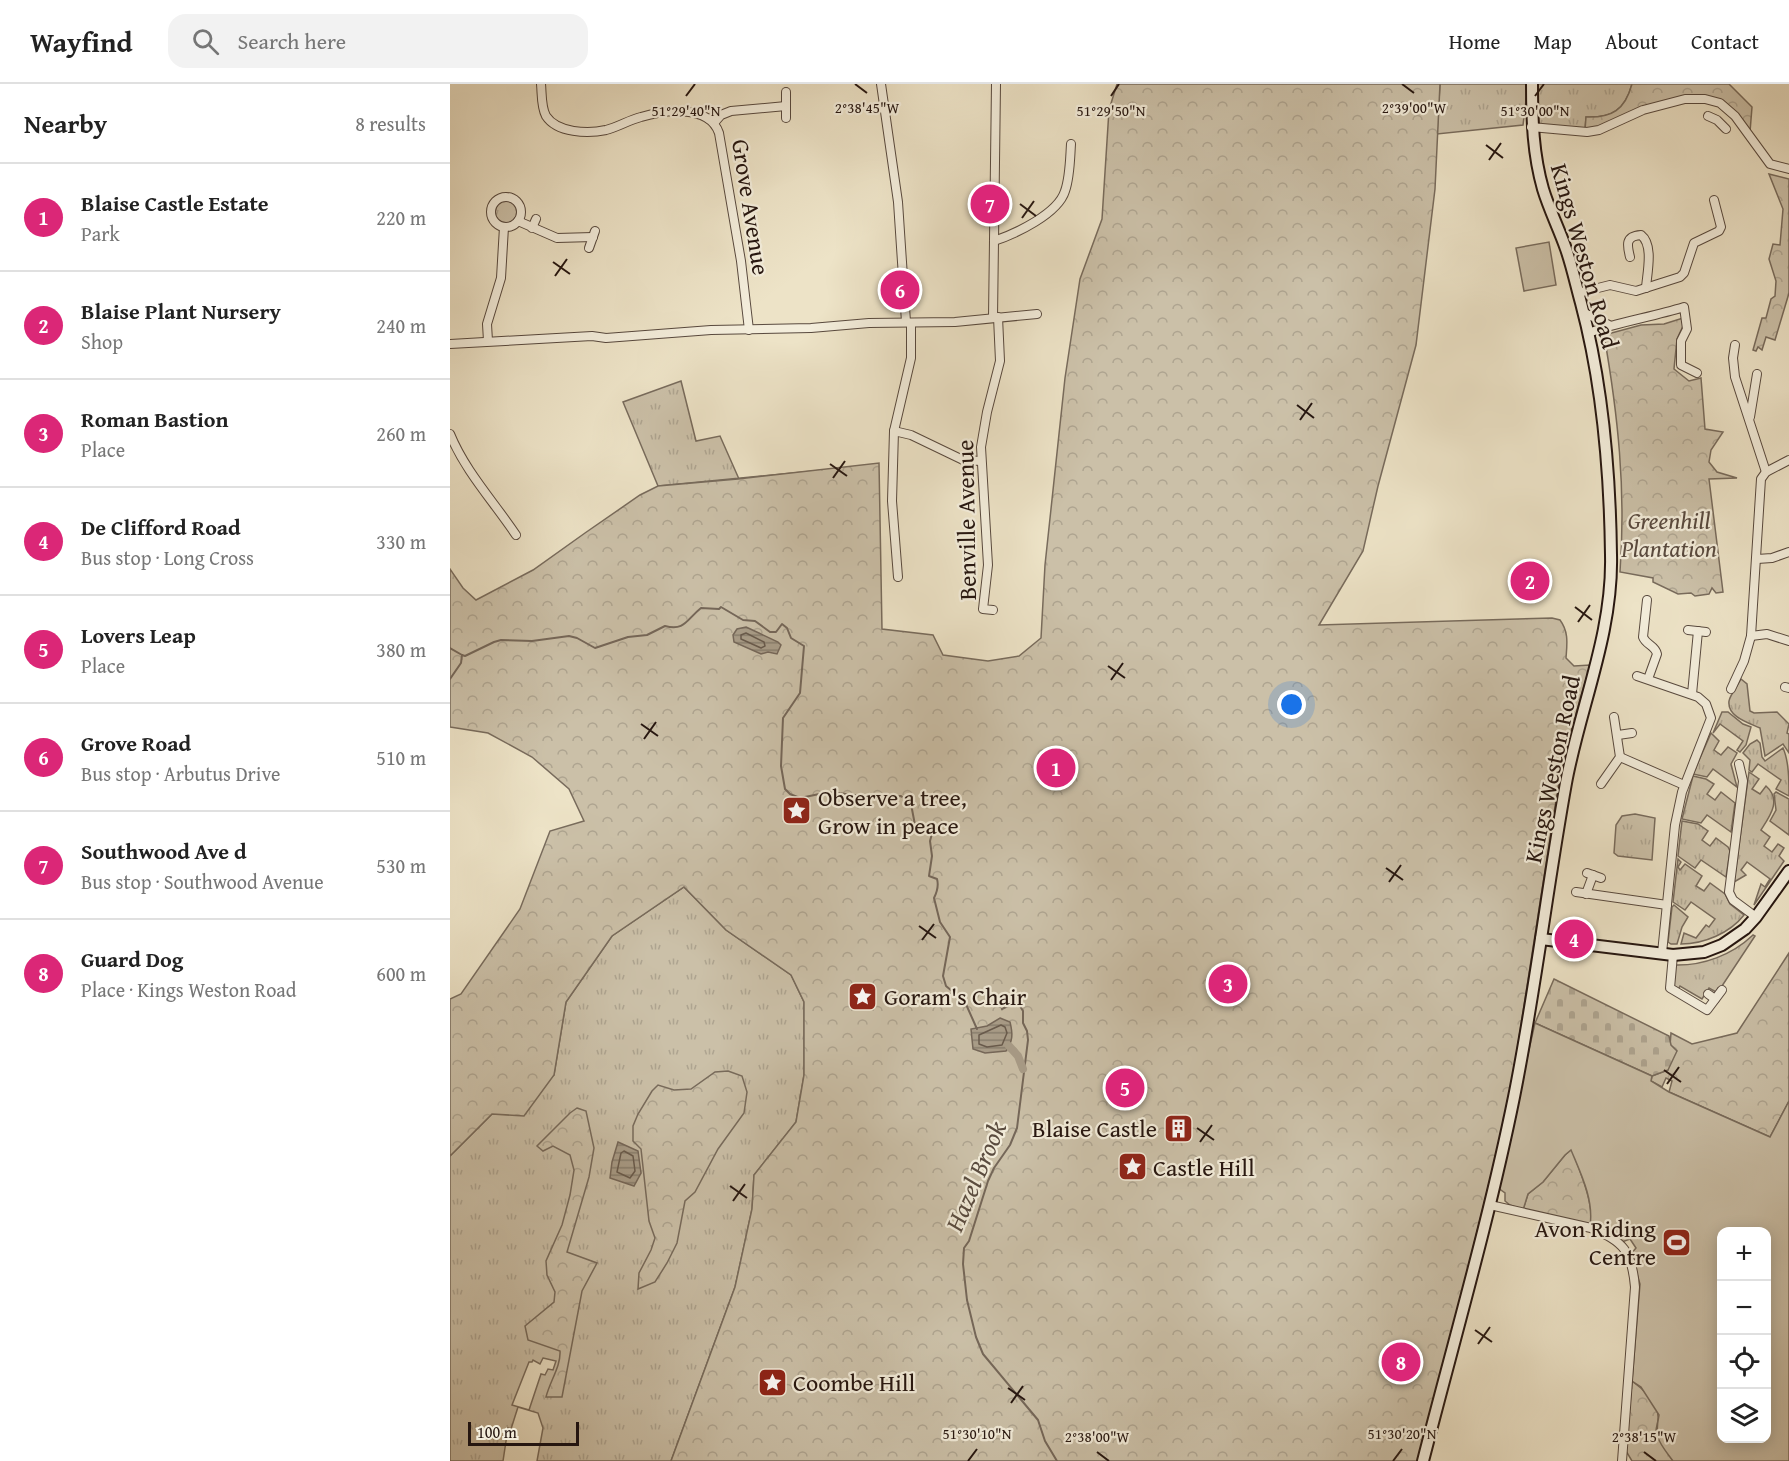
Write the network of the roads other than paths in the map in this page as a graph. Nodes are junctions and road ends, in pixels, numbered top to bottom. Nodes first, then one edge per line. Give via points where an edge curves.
1 (541, 84) edge
2 (881, 84) edge
3 (996, 84) edge
4 (1532, 84) edge
5 (786, 92) dead end
6 (786, 106) junction
7 (1726, 108) junction
8 (1708, 116) dead end
9 (786, 118) dead end
10 (1718, 120) junction
11 (714, 123) junction
12 (1532, 127) junction
13 (1726, 129) dead end
14 (1071, 144) dead end
15 (1060, 161) dead end
16 (1070, 162) junction
17 (1789, 169) edge
18 (1714, 200) dead end
19 (537, 219) dead end
20 (518, 221) junction
21 (504, 227) junction
22 (532, 228) junction
23 (994, 241) junction
24 (589, 248) dead end
25 (1630, 257) dead end
26 (1646, 288) junction
27 (1578, 293) junction
28 (1583, 312) junction
29 (1037, 314) dead end
30 (996, 317) junction
31 (909, 322) junction
32 (1609, 325) junction
33 (749, 330) junction
34 (1588, 333) junction
35 (488, 341) junction
36 (450, 344) edge
37 (1735, 345) dead end
38 (1697, 373) dead end
39 (1757, 374) dead end
40 (1750, 421) junction
41 (894, 431) junction
42 (450, 434) edge
43 (981, 460) junction
44 (1789, 460) edge
45 (1766, 472) junction
46 (515, 530) dead end
47 (1789, 552) edge
48 (1757, 559) junction
49 (895, 574) dead end
50 (1647, 600) dead end
51 (993, 610) dead end
52 (1688, 630) dead end
53 (1751, 636) junction
54 (1789, 640) edge
55 (1637, 676) dead end
56 (1648, 680) junction
57 (1731, 688) dead end
58 (1692, 694) junction
59 (1614, 717) dead end
60 (1632, 733) dead end
61 (1618, 735) junction
62 (1620, 757) junction
63 (1739, 764) dead end
64 (1600, 784) dead end
65 (1684, 785) junction
66 (1789, 872) edge
67 (1594, 876) dead end
68 (1576, 892) dead end
69 (1586, 894) junction
70 (1666, 905) junction
71 (1756, 917) junction
72 (1541, 939) junction
73 (1667, 954) junction
74 (1722, 990) dead end
75 (1708, 994) dead end
76 (1715, 999) junction
77 (1490, 1205) junction
78 (1634, 1244) dead end
79 (1625, 1249) junction
80 (1423, 1461) edge
81 (1622, 1461) edge

1 - 11 street, Grove Avenue via 546,116 563,128 606,130 643,116 677,111 704,116
2 - 31 street via 898,202
3 - 23 street, Benville Avenue
4 - 12 main road, Kings Weston Road
5 - 6 street
6 - 9 street
6 - 11 street via 730,111
7 - 10 street
7 - 12 street via 1705,99 1685,99 1643,110 1599,130
7 - 17 street via 1770,164
8 - 10 street
10 - 13 street
11 - 33 street, Grove Avenue via 719,132 741,261
12 - 27 main road, Kings Weston Road via 1544,192
14 - 16 street
15 - 16 street
16 - 23 street via 1066,189 1059,202 1037,219
18 - 26 street via 1721,208 1719,231 1692,245 1682,275
19 - 22 street
20 - 21 street
20 - 21 street via 520,206 503,197 492,212 495,222
20 - 22 street
21 - 35 street via 501,278 487,324
22 - 24 street via 557,238 594,234
23 - 30 street, Benville Avenue
25 - 26 street via 1628,240 1641,235 1648,247
26 - 27 street via 1633,291 1610,285
27 - 28 main road, Kings Weston Road
28 - 32 street
28 - 34 main road, Kings Weston Road
29 - 30 street
30 - 31 street
30 - 43 street, Benville Avenue via 1000,361 984,426
31 - 33 street
31 - 41 street via 910,358
32 - 34 street
32 - 38 street via 1684,307 1687,329 1681,340 1682,365
33 - 35 street
34 - 72 main road, Kings Weston Road via 1603,413 1612,557 1610,589 1596,667 1568,769
35 - 36 street
37 - 40 street via 1735,377
39 - 40 street
40 - 45 street via 1759,462
41 - 43 street via 963,460
41 - 49 street
42 - 46 street via 455,448
43 - 51 street, Benville Avenue via 988,565 983,609
44 - 45 street
45 - 48 street via 1760,482
47 - 48 street
48 - 53 street
50 - 56 street via 1640,628 1657,654
52 - 58 street via 1702,631
53 - 54 street via 1767,634
53 - 57 street
55 - 56 street
56 - 58 street
58 - 65 street via 1706,704 1711,720
59 - 61 street
60 - 61 street
61 - 62 street
62 - 64 street
62 - 65 street
63 - 71 street via 1743,781 1729,892 1733,900
65 - 70 street
66 - 71 main road
67 - 69 street
68 - 69 street
69 - 70 street
70 - 73 street
71 - 73 main road via 1722,945 1698,954
72 - 73 main road
72 - 77 main road, Kings Weston Road via 1524,1048
73 - 76 street via 1673,991 1707,1010
74 - 76 street
75 - 76 street
77 - 79 street via 1591,1228
77 - 80 main road, Kings Weston Road
78 - 79 street
79 - 81 street via 1635,1287

